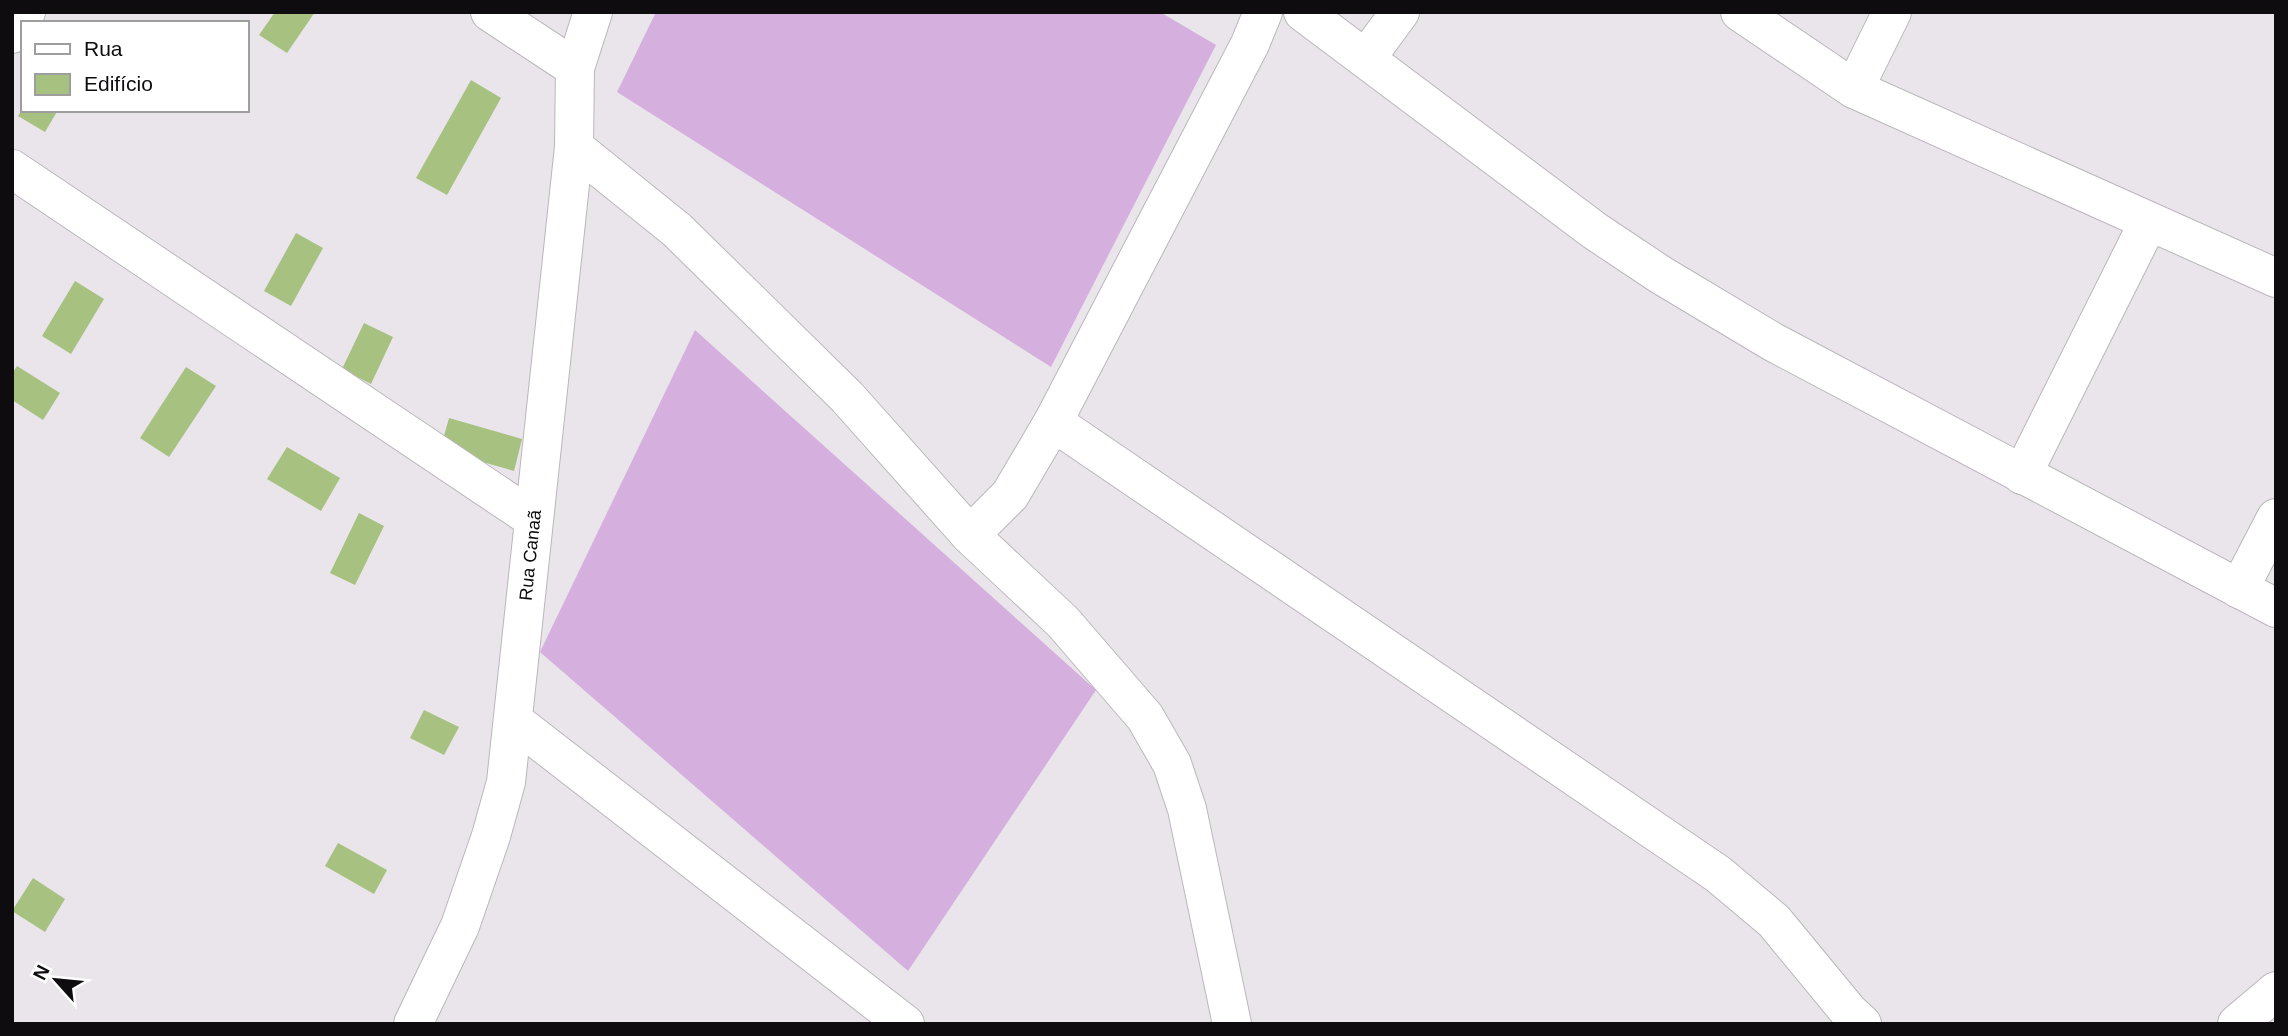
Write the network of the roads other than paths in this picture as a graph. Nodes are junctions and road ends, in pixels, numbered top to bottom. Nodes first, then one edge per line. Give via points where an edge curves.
1 (26, 12) edge
2 (490, 12) edge
3 (593, 12) edge
4 (1264, 12) edge
5 (1303, 12) edge
6 (1400, 12) edge
7 (1740, 12) edge
8 (1892, 12) edge
9 (12, 34) edge
10 (1367, 57) junction
11 (575, 68) junction
12 (1854, 89) junction
13 (574, 147) junction
14 (12, 169) edge
15 (2148, 223) junction
16 (2276, 278) edge
17 (1053, 422) junction
18 (2022, 475) junction
19 (532, 518) junction
20 (2276, 518) edge
21 (970, 535) junction
22 (2239, 589) junction
23 (2276, 608) edge
24 (514, 721) junction
25 (2276, 991) edge
26 (413, 1024) edge
27 (905, 1024) edge
28 (1232, 1024) edge
29 (1862, 1024) edge
30 (2237, 1024) edge

1 - 9 street
2 - 11 street
3 - 11 street, Rua Canaã
4 - 17 street
5 - 10 street
6 - 10 street
7 - 12 street
8 - 12 street
10 - 18 street via 1650,268 1773,342
11 - 13 street, Rua Canaã
12 - 15 street
13 - 19 street, Rua Canaã
13 - 21 street via 677,230 847,397
14 - 19 street
15 - 16 street
15 - 18 street
17 - 21 street via 1010,495
17 - 29 street via 1718,874 1774,921
18 - 22 street
19 - 24 street, Rua Canaã
20 - 22 street
21 - 28 street via 1063,622 1145,717 1172,764 1203,875
22 - 23 street
24 - 26 street, Rua Canaã via 506,782 491,836 460,926
24 - 27 street
25 - 30 street

